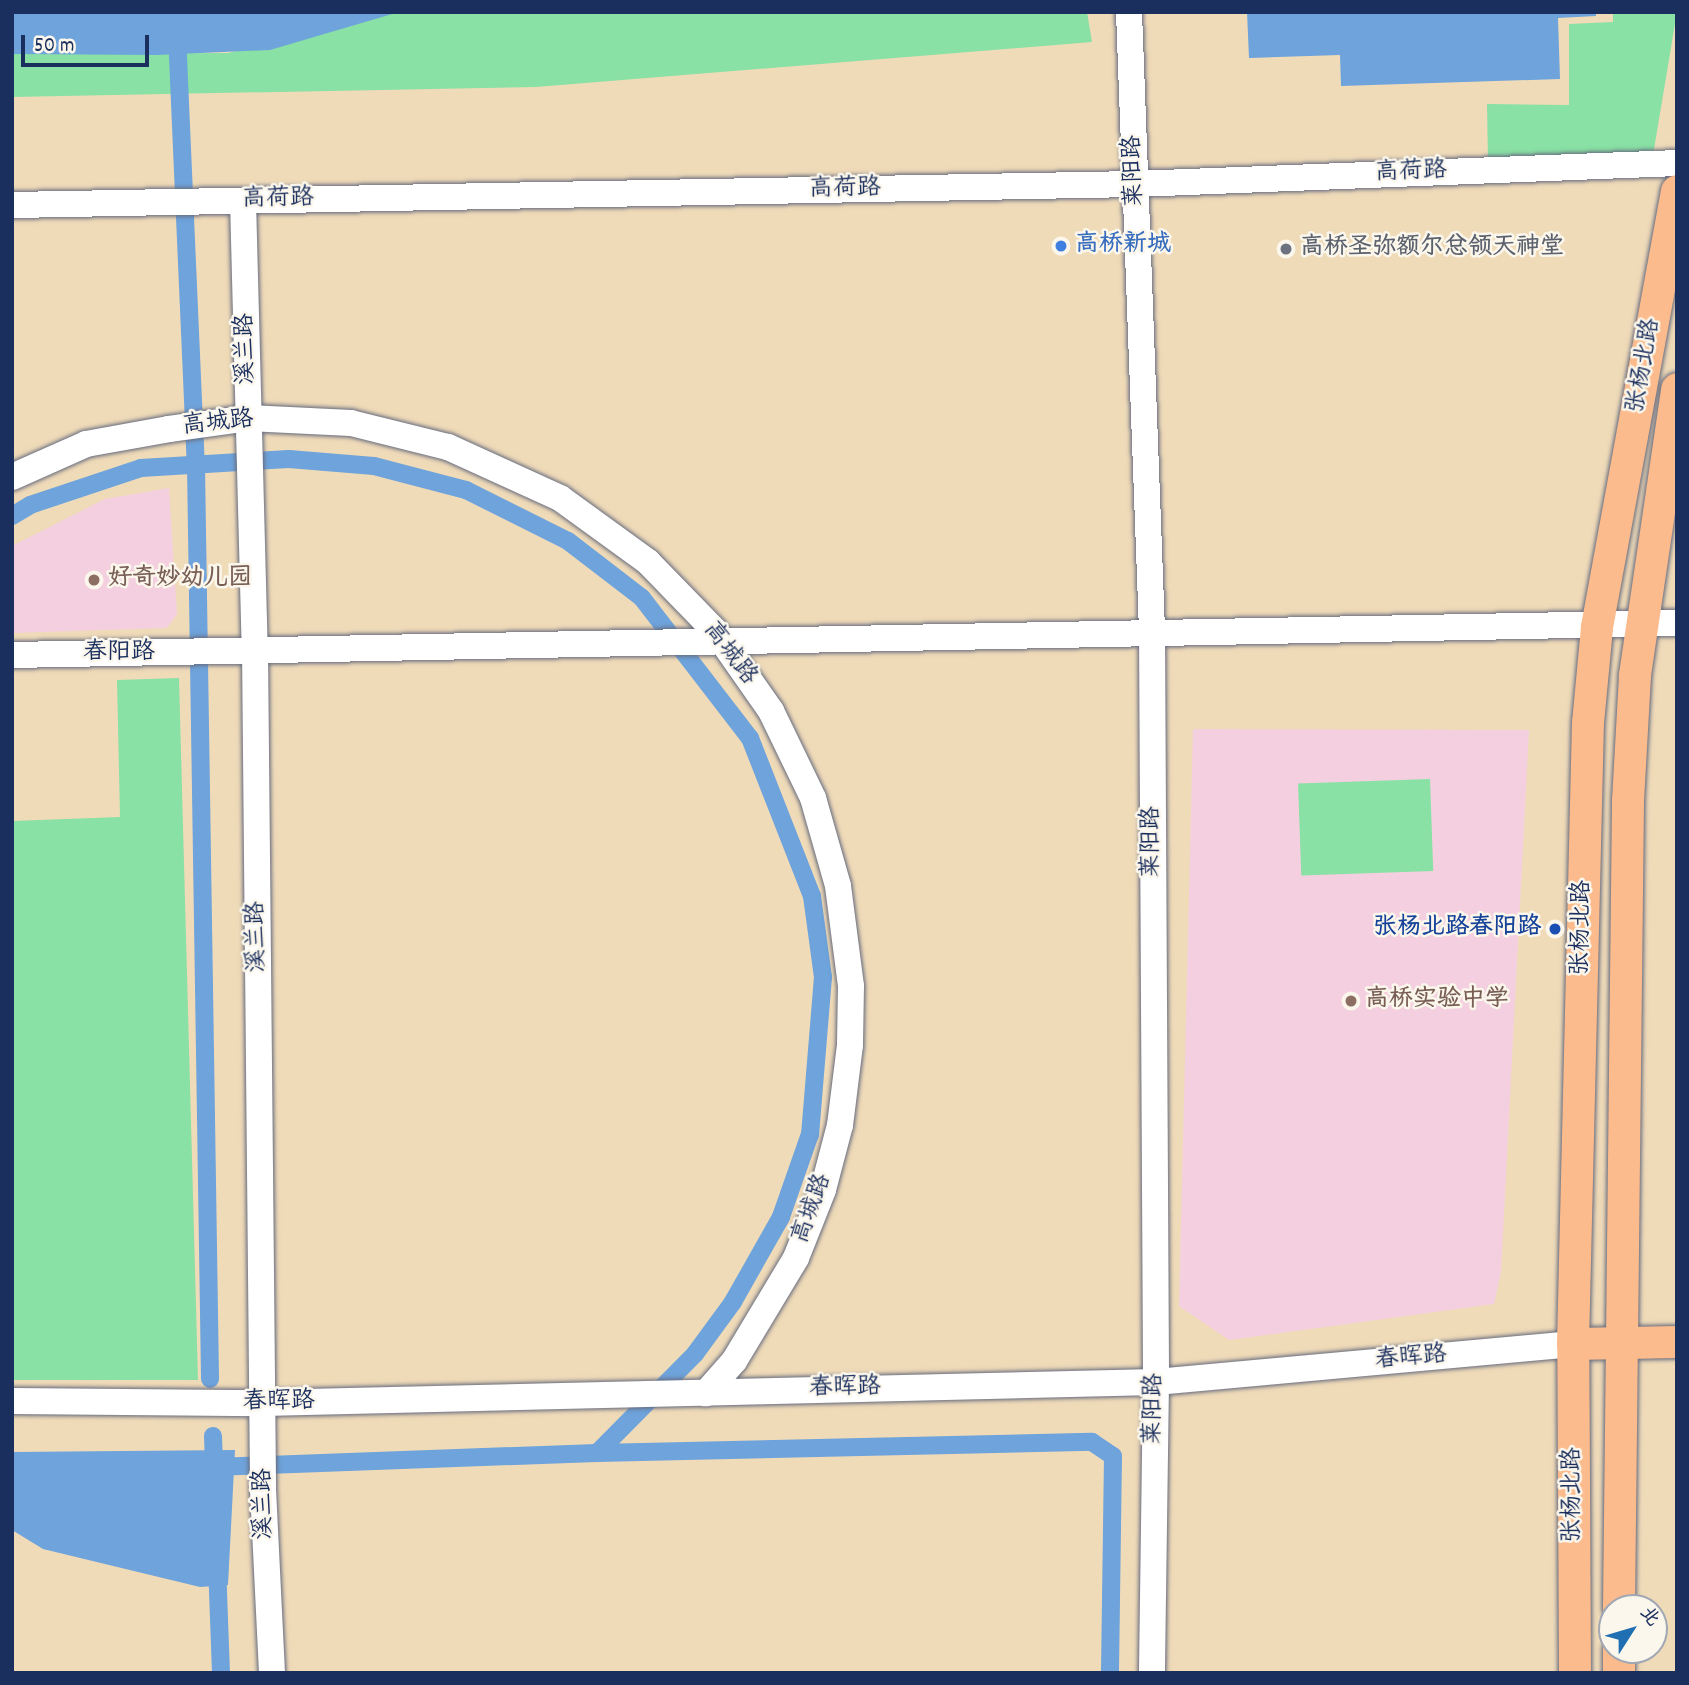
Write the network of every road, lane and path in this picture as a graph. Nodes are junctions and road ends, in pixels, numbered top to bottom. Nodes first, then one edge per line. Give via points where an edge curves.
1 (1129, 12) edge
2 (1677, 163) edge
3 (1136, 184) junction
4 (1677, 191) edge
5 (243, 201) junction
6 (12, 205) edge
7 (1677, 389) edge
8 (249, 430) junction
9 (12, 477) edge
10 (1677, 623) edge
11 (1642, 625) junction
12 (1597, 627) junction
13 (1152, 631) junction
14 (721, 639) junction
15 (255, 649) junction
16 (12, 655) edge
17 (1619, 1341) junction
18 (1677, 1342) edge
19 (1573, 1345) junction
20 (1156, 1382) junction
21 (694, 1393) junction
22 (12, 1401) edge
23 (263, 1416) junction
24 (1619, 1594) edge
25 (272, 1673) edge
26 (1152, 1673) edge
27 (1575, 1673) edge

1 - 3 street, 莱阳路
2 - 3 street, 高荷路
3 - 5 street, 高荷路
3 - 13 street, 莱阳路
4 - 12 main road, 张杨北路
5 - 6 street, 高荷路
5 - 8 street, 溪兰路
7 - 11 main road, 张杨北路
8 - 9 street, 高城路 via 217,424 86,444
8 - 14 street, 高城路 via 351,423 448,447 560,498 648,562
8 - 15 street, 溪兰路
10 - 11 street, 春阳路
11 - 12 street, 春阳路
11 - 17 main road, 张杨北路 via 1628,801
12 - 13 street, 春阳路
12 - 19 main road, 张杨北路 via 1588,723
13 - 14 street, 春阳路
13 - 20 street, 莱阳路
14 - 15 street, 春阳路
14 - 21 street, 高城路 via 771,711 813,798 838,886 851,985 850,1045 839,1125 822,1190 796,1258 734,1361
15 - 16 street, 春阳路
15 - 23 street, 溪兰路
17 - 18 main road, 春晖路
17 - 19 main road, 春晖路
17 - 24 main road, 张杨北路
19 - 20 street, 春晖路
19 - 27 main road, 张杨北路
20 - 21 street, 春晖路
20 - 26 street, 莱阳路
21 - 23 street, 春晖路
22 - 23 street, 春晖路
23 - 25 street, 溪兰路

